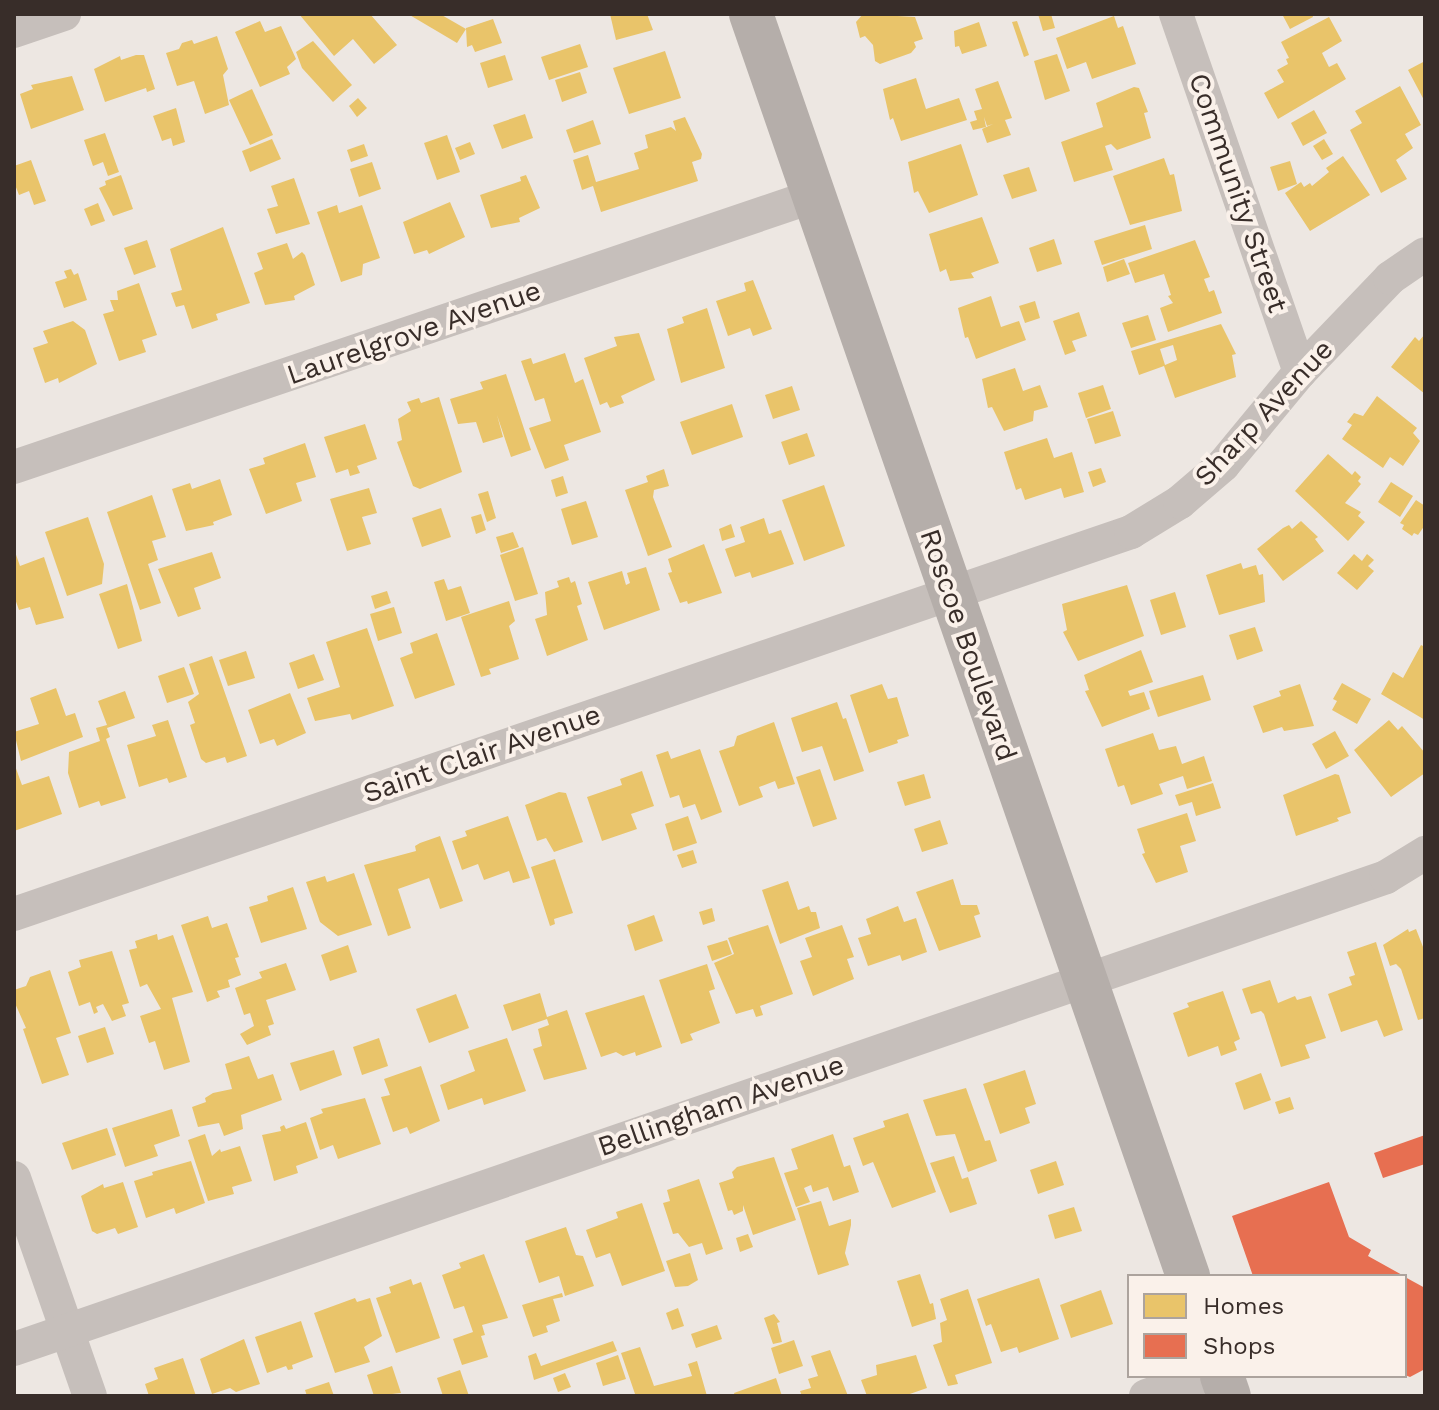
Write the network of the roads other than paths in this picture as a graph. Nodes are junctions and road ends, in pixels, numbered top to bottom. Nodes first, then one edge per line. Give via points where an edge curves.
1 (64, 14) edge
2 (751, 14) edge
3 (1176, 14) edge
4 (14, 31) edge
5 (814, 196) junction
6 (1425, 254) edge
7 (1300, 372) junction
8 (14, 467) edge
9 (950, 595) junction
10 (1425, 853) edge
11 (14, 914) edge
12 (1086, 980) junction
13 (14, 1178) edge
14 (1187, 1274) edge
15 (67, 1331) junction
16 (14, 1349) edge
17 (1198, 1378) edge
18 (90, 1396) edge
19 (1146, 1396) edge

1 - 4 street
2 - 5 main road, Roscoe Boulevard
3 - 7 street, Community Street
5 - 8 street, Laurelgrove Avenue
5 - 9 main road, Roscoe Boulevard
6 - 7 street, Sharp Avenue via 1390,278
7 - 9 street, Sharp Avenue via 1223,465 1173,506 1131,532
9 - 11 street, Saint Clair Avenue
9 - 12 main road, Roscoe Boulevard
10 - 12 street, Bellingham Avenue via 1386,877
12 - 14 main road, Roscoe Boulevard
12 - 15 street, Bellingham Avenue
13 - 15 street
15 - 16 street, Bellingham Avenue
15 - 18 street
17 - 19 street

